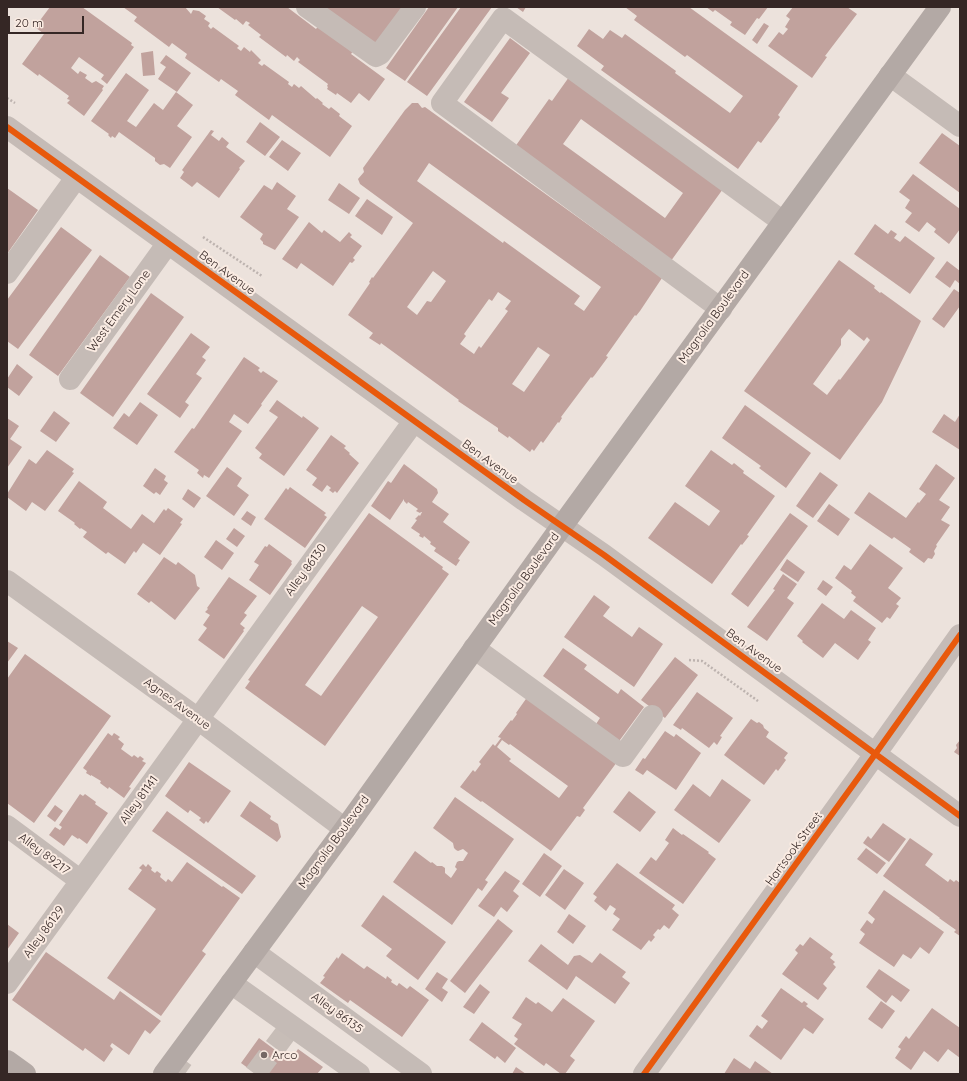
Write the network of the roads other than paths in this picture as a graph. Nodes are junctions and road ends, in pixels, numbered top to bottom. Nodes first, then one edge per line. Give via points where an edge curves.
1 (307, 7) edge
2 (414, 7) edge
3 (940, 7) edge
4 (890, 75) junction
5 (960, 126) edge
6 (7, 127) edge
7 (76, 178) junction
8 (783, 222) junction
9 (168, 243) junction
10 (7, 273) edge
11 (721, 309) junction
12 (70, 379) dead end
13 (414, 421) junction
14 (562, 526) junction
15 (7, 582) edge
16 (960, 635) edge
17 (474, 648) junction
18 (652, 716) dead end
19 (198, 719) junction
20 (876, 754) junction
21 (960, 816) edge
22 (7, 826) edge
23 (345, 829) junction
24 (81, 881) junction
25 (254, 952) junction
26 (7, 983) edge
27 (231, 983) junction
28 (7, 1061) edge
29 (25, 1074) edge
30 (164, 1074) edge
31 (359, 1074) edge
32 (421, 1074) edge
33 (644, 1074) edge

1 - 2 street via 376,56
3 - 4 main road, Magnolia Boulevard
4 - 5 street
4 - 8 main road, Magnolia Boulevard
6 - 7 street, Ben Avenue
7 - 9 street, Ben Avenue
7 - 10 street
8 - 11 main road, Magnolia Boulevard
8 - 11 street via 503,18 442,103
9 - 12 street, West Emery Lane
9 - 13 street, Ben Avenue
11 - 14 main road, Magnolia Boulevard
13 - 14 street, Ben Avenue
13 - 19 street, Alley 86130
14 - 17 main road, Magnolia Boulevard
14 - 20 street, Ben Avenue
15 - 19 street, Agnes Avenue
16 - 20 street, Hartsook Street
17 - 18 street via 623,756
17 - 23 main road, Magnolia Boulevard
19 - 23 street, Agnes Avenue
19 - 24 street, Alley 81141
20 - 21 street, Ben Avenue
20 - 33 street, Hartsook Street
22 - 24 street, Alley 89217
23 - 25 main road, Magnolia Boulevard
24 - 26 street, Alley 86129
25 - 27 main road, Magnolia Boulevard
25 - 32 street, Alley 86135
27 - 30 main road, Magnolia Boulevard
27 - 31 street
28 - 29 main road

